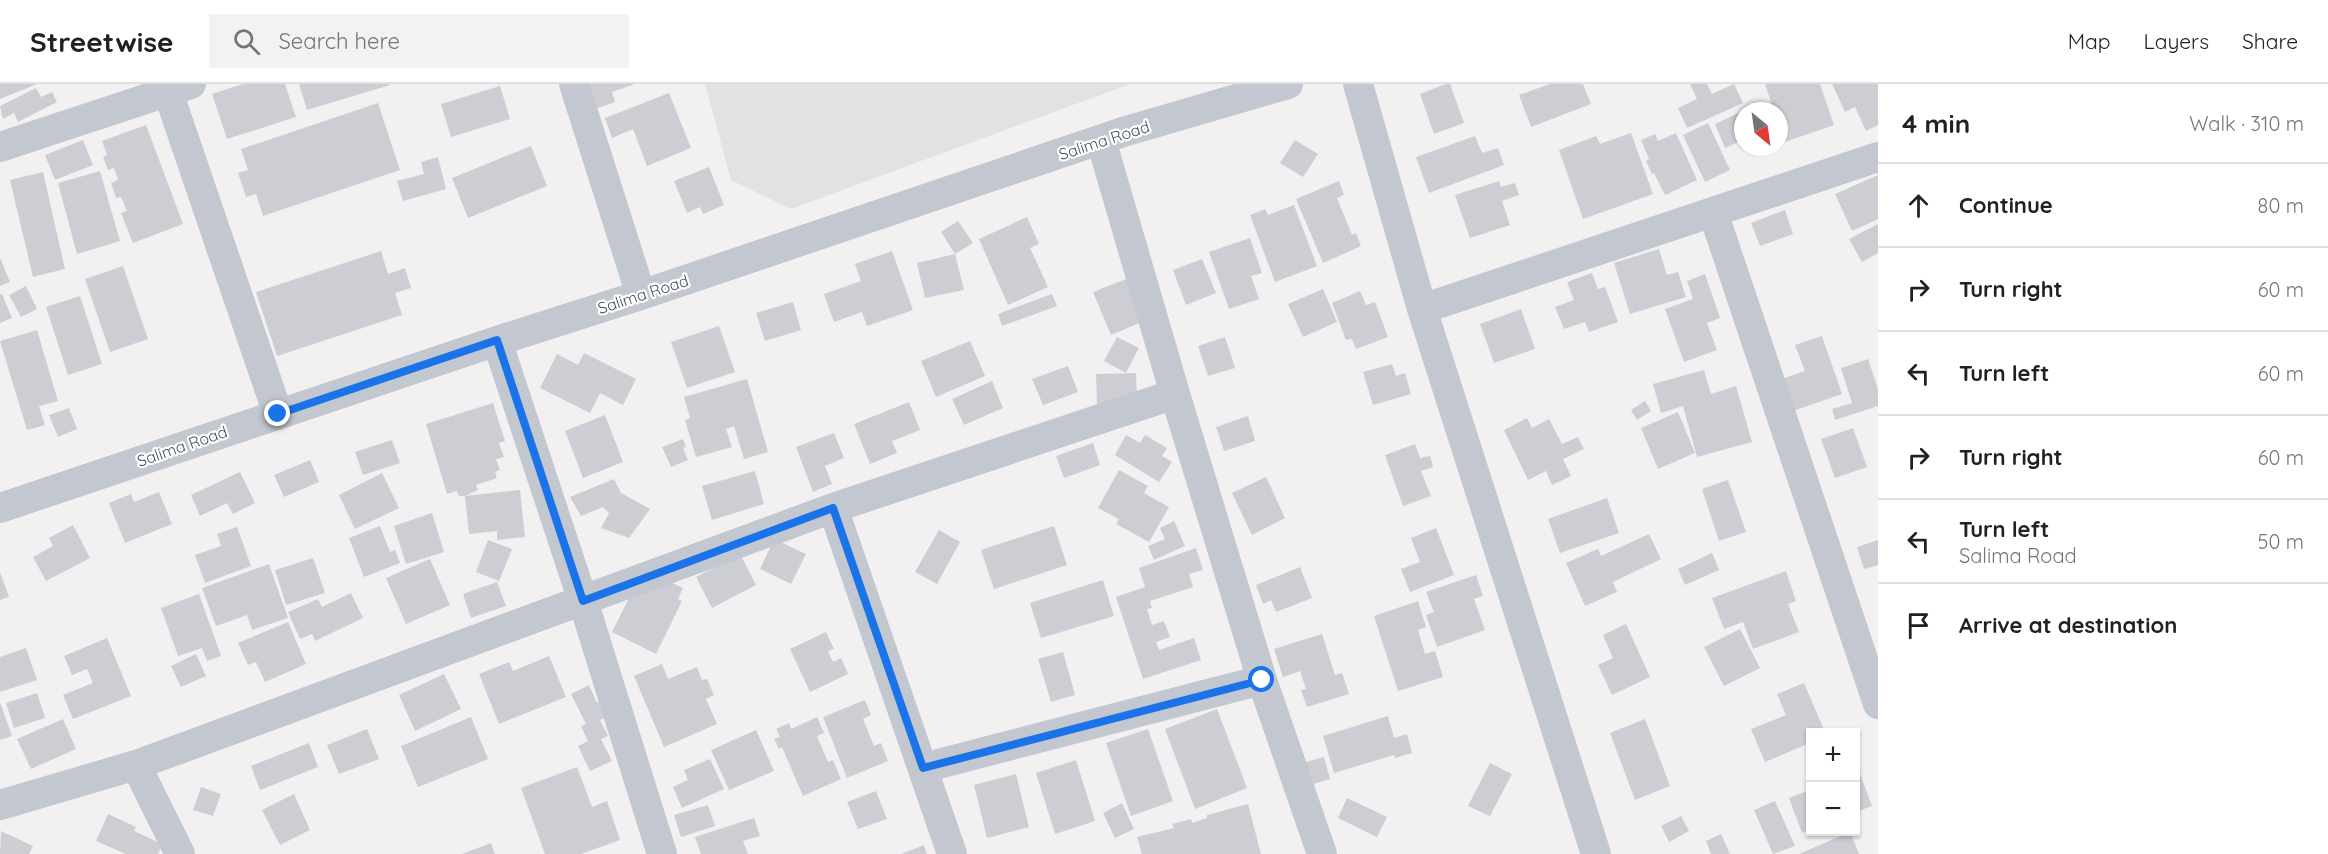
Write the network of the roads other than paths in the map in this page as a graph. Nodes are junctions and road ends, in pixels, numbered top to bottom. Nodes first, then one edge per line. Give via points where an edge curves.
1 (574, 84) edge
2 (1288, 84) edge
3 (1358, 84) edge
4 (179, 88) edge
5 (1101, 140) junction
6 (0, 147) edge
7 (1878, 157) edge
8 (1713, 212) junction
9 (641, 295) junction
10 (1422, 309) junction
11 (497, 340) junction
12 (1175, 394) junction
13 (278, 414) junction
14 (0, 508) edge
15 (833, 508) junction
16 (583, 601) junction
17 (1867, 633) edge
18 (1262, 680) junction
19 (1878, 704) edge
20 (136, 765) junction
21 (923, 768) junction
22 (0, 805) edge
23 (180, 854) edge
24 (662, 854) edge
25 (952, 854) edge
26 (1322, 854) edge
27 (1596, 854) edge

1 - 9 street
2 - 5 street, Salima Road
3 - 10 street
4 - 6 street
4 - 13 street
5 - 9 street, Salima Road
5 - 12 street
7 - 8 street
8 - 10 street
8 - 17 street
9 - 11 street, Salima Road
10 - 27 street
11 - 13 street, Salima Road
11 - 16 street
12 - 15 street
12 - 18 street
13 - 14 street, Salima Road
15 - 16 street
15 - 21 street
16 - 20 street
16 - 24 street
17 - 19 street
18 - 21 street
18 - 26 street
20 - 22 street
20 - 23 street
21 - 25 street

